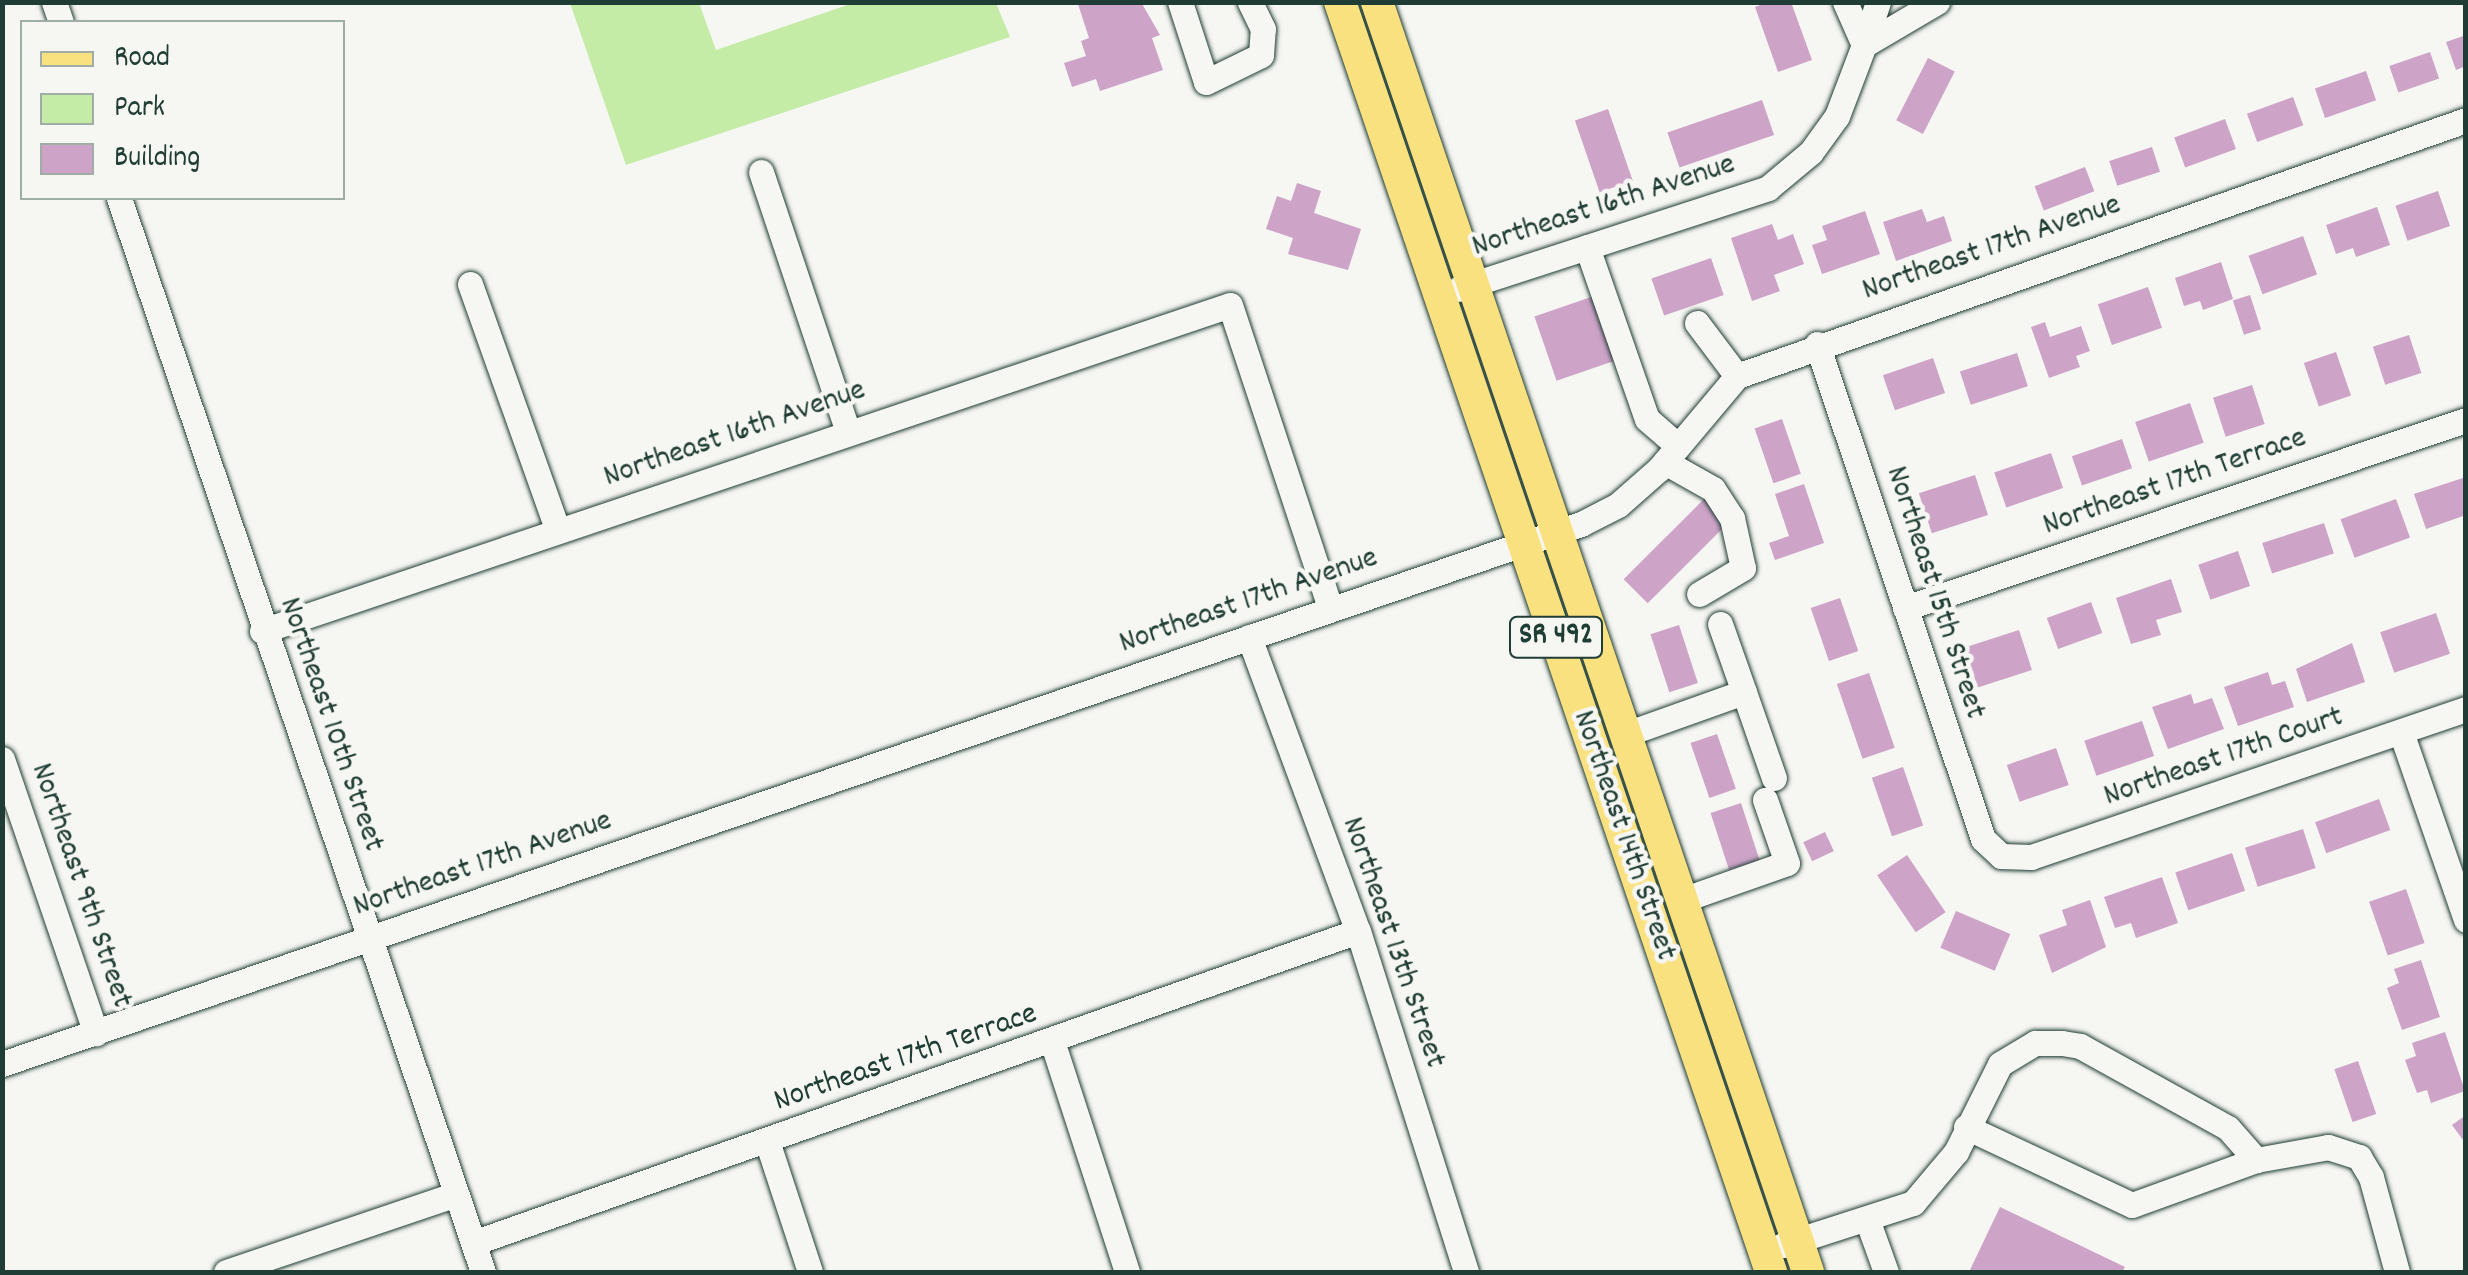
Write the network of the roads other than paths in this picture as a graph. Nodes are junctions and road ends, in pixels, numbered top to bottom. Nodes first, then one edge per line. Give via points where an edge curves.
1 (1180, 2) edge
2 (1340, 2) edge
3 (1377, 2) edge
4 (1845, 2) edge
5 (1878, 2) edge
6 (1938, 2) edge
7 (1252, 3) edge
8 (1864, 46) junction
9 (2466, 120) edge
10 (762, 172) dead end
11 (120, 200) edge
12 (1587, 246) junction
13 (470, 284) dead end
14 (1472, 284) junction
15 (1439, 295) junction
16 (1697, 323) dead end
17 (1818, 344) junction
18 (1737, 376) junction
19 (2466, 420) edge
20 (847, 429) junction
21 (1672, 454) junction
22 (558, 532) junction
23 (1557, 532) junction
24 (1524, 544) junction
25 (1699, 594) dead end
26 (1330, 608) junction
27 (1905, 608) junction
28 (1720, 624) dead end
29 (262, 630) junction
30 (1249, 638) junction
31 (1744, 692) junction
32 (2466, 709) edge
33 (2401, 732) junction
34 (1626, 734) junction
35 (2, 760) edge
36 (2001, 856) joint
37 (1682, 900) junction
38 (2466, 920) edge
39 (1358, 931) junction
40 (370, 938) junction
41 (96, 1032) junction
42 (1053, 1044) junction
43 (2, 1064) edge
44 (1966, 1128) junction
45 (767, 1141) junction
46 (2256, 1160) junction
47 (456, 1194) junction
48 (1868, 1222) junction
49 (1797, 1240) junction
50 (474, 1243) junction
51 (1767, 1262) edge
52 (226, 1272) edge
53 (483, 1272) edge
54 (810, 1272) edge
55 (1128, 1272) edge
56 (1466, 1272) edge
57 (1808, 1272) edge
58 (1886, 1272) edge
59 (2397, 1272) edge

1 - 7 street via 1206,82 1261,56 1262,28
2 - 15 main road, Northeast 14th Street / SR 492
3 - 14 main road, Northeast 14th Street / SR 492
4 - 8 street
5 - 8 street, Northeast 16th Avenue
6 - 8 street
8 - 12 street, Northeast 16th Avenue via 1837,116 1811,152 1768,188
9 - 17 street, Northeast 17th Avenue
10 - 20 street
11 - 29 street, Northeast 10th Street
12 - 14 street, Northeast 16th Avenue
12 - 21 street via 1648,419
13 - 22 street
14 - 15 street, Northeast 16th Avenue
14 - 23 main road, Northeast 14th Street / SR 492
15 - 24 main road, Northeast 14th Street / SR 492
16 - 18 street
17 - 18 street, Northeast 17th Avenue
17 - 27 street, Northeast 15th Street
18 - 21 street, Northeast 17th Avenue
19 - 27 street, Northeast 17th Terrace
20 - 22 street, Northeast 16th Avenue
20 - 26 street, Northeast 16th Avenue via 1230,305
21 - 23 street, Northeast 17th Avenue via 1618,505
21 - 25 street via 1714,488 1732,518 1743,568
22 - 29 street, Northeast 16th Avenue
23 - 24 street, Northeast 17th Avenue
23 - 34 main road, Northeast 14th Street / SR 492
24 - 26 street, Northeast 17th Avenue
24 - 51 main road, Northeast 14th Street / SR 492
26 - 30 street, Northeast 17th Avenue
27 - 36 street, Northeast 15th Street via 1982,839
28 - 31 street
29 - 40 street, Northeast 10th Street
30 - 39 street, Northeast 13th Street
30 - 40 street, Northeast 17th Avenue
31 - 34 street
31 - 37 street via 1786,862
32 - 33 street, Northeast 17th Court
33 - 36 street, Northeast 17th Court via 2031,857
33 - 38 street
34 - 37 main road, Northeast 14th Street / SR 492
35 - 41 street, Northeast 9th Street
37 - 49 main road, Northeast 14th Street / SR 492
39 - 42 street, Northeast 17th Terrace
39 - 56 street, Northeast 13th Street
40 - 41 street, Northeast 17th Avenue
40 - 47 street, Northeast 10th Street
41 - 43 street, Northeast 17th Avenue
42 - 45 street, Northeast 17th Terrace
42 - 55 street
44 - 46 street via 2132,1205
44 - 46 street via 2008,1056 2035,1043 2062,1043 2080,1046 2228,1128
44 - 48 street via 1932,1187 1914,1203
45 - 50 street, Northeast 17th Terrace
45 - 54 street
46 - 59 street via 2328,1146 2359,1157 2372,1177
47 - 50 street, Northeast 10th Street
47 - 52 street
48 - 49 street
48 - 58 street
49 - 51 street
49 - 57 main road, Northeast 14th Street / SR 492
50 - 53 street, Northeast 10th Street

